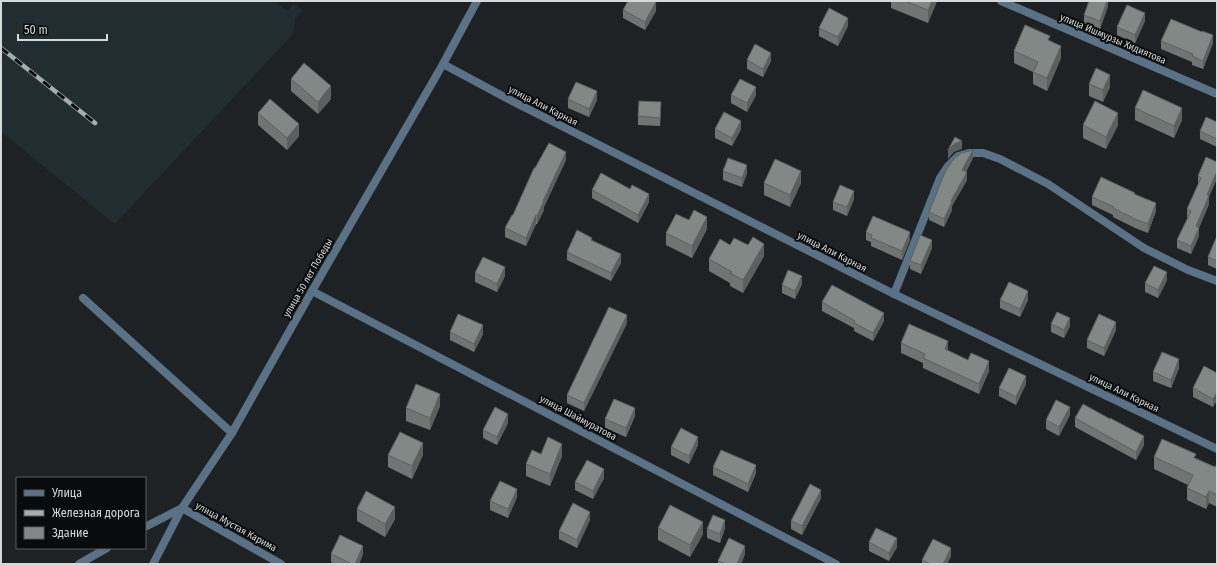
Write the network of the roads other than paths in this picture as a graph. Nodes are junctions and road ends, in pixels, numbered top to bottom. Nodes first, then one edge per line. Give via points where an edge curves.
1 (477, 1) edge
2 (1001, 1) edge
3 (443, 64) junction
4 (1217, 94) edge
5 (1217, 281) edge
6 (312, 290) junction
7 (894, 294) junction
8 (84, 298) dead end
9 (232, 433) junction
10 (1217, 449) edge
11 (182, 508) junction
12 (146, 526) edge
13 (105, 549) edge
14 (79, 564) edge
15 (153, 564) edge
16 (281, 564) edge
17 (836, 564) edge

1 - 3 street, улица 50 лет Победы
2 - 4 street, улица Ишмурзы Хидиятова
3 - 6 street, улица 50 лет Победы
3 - 7 street, улица Али Карная
5 - 7 street via 1144,248 1048,184 1000,159 983,153 969,153 958,156 940,178
6 - 9 street, улица 50 лет Победы
6 - 17 street, улица Шаймуратова
7 - 10 street, улица Али Карная
8 - 9 street
9 - 11 street, улица 50 лет Победы
11 - 12 street
11 - 15 street, улица 50 лет Победы
11 - 16 street, улица Мустая Карима
13 - 14 street

